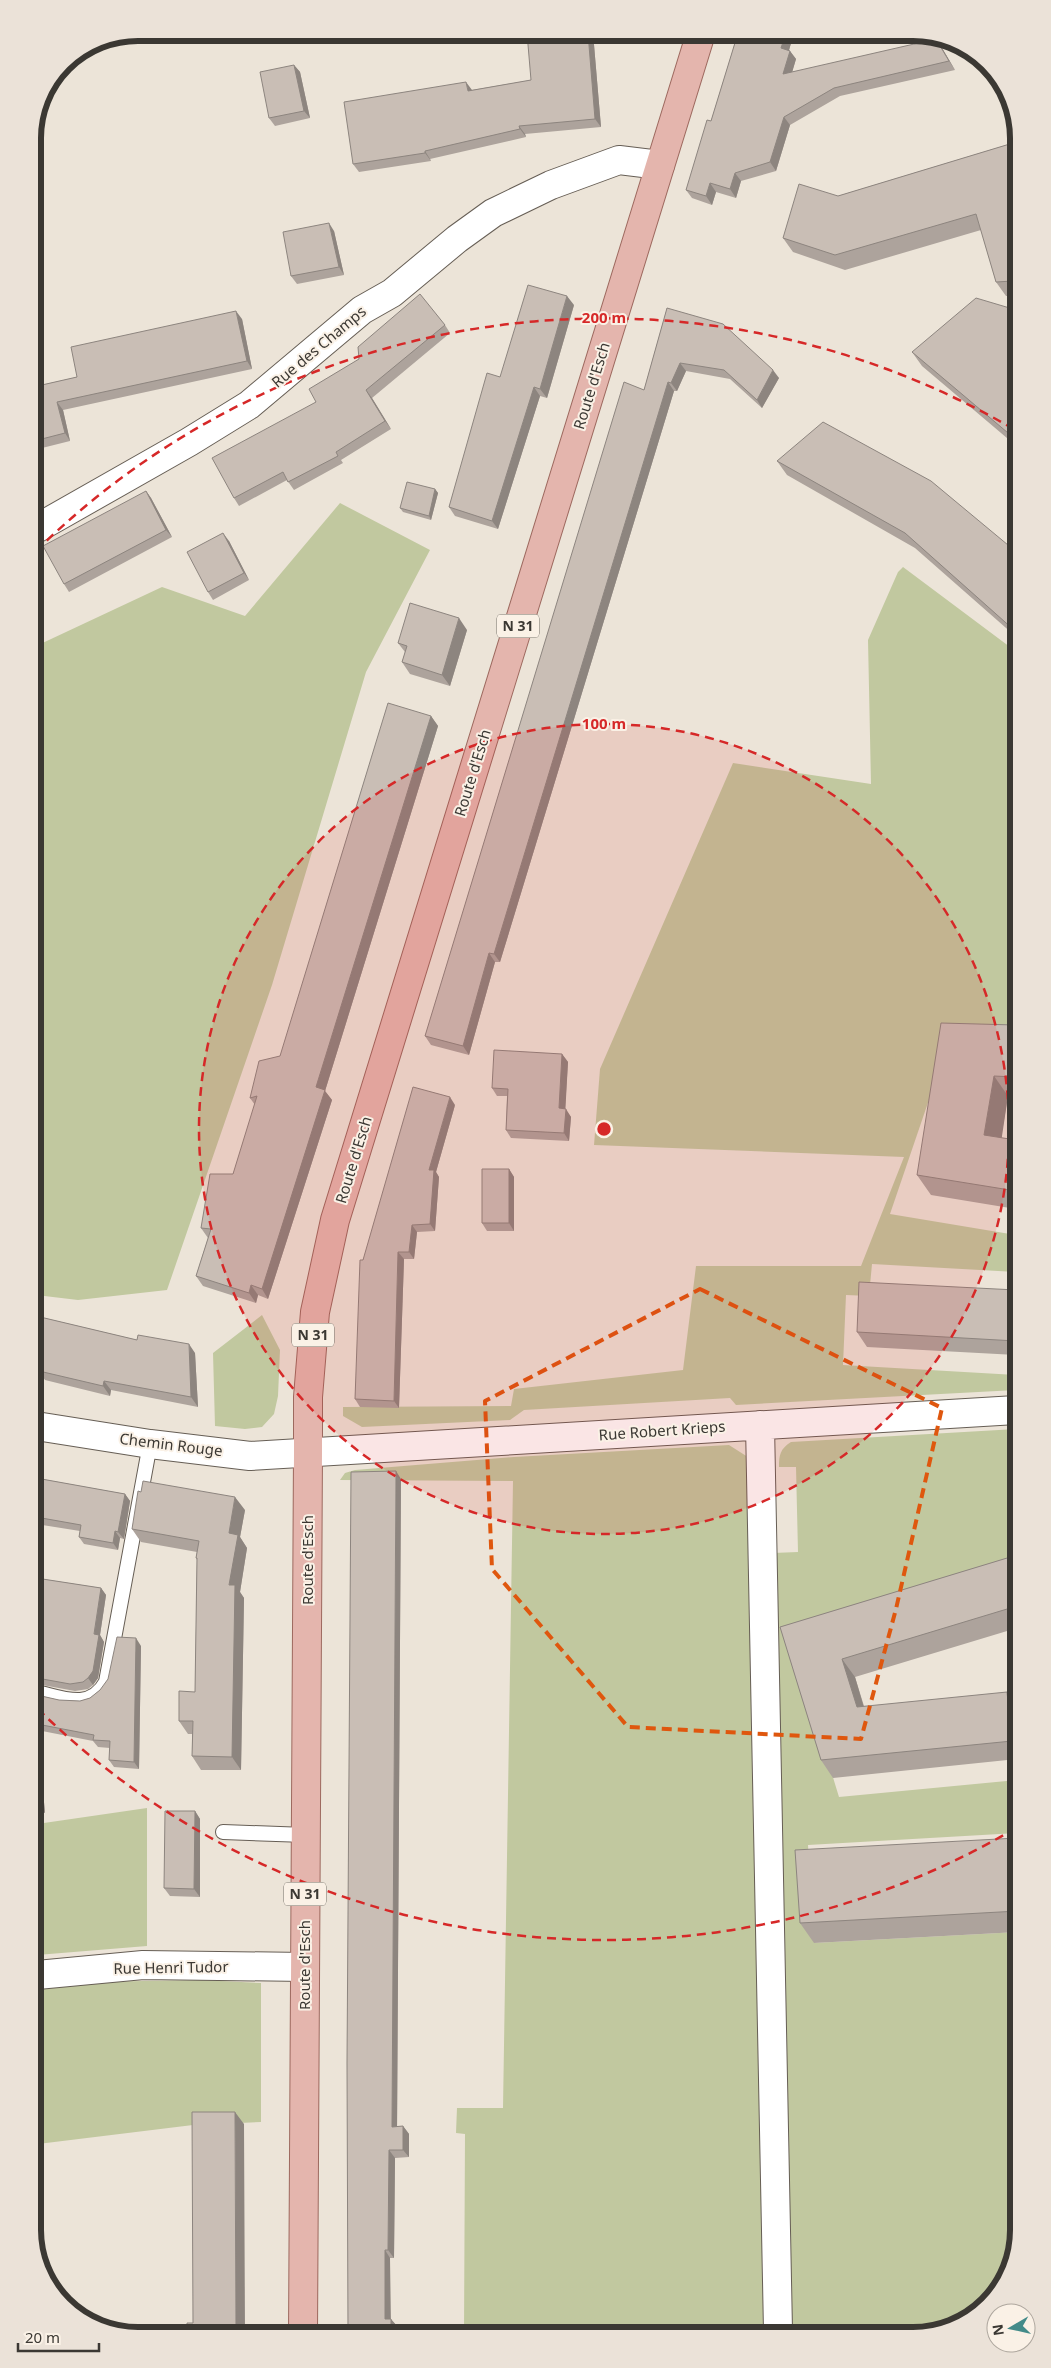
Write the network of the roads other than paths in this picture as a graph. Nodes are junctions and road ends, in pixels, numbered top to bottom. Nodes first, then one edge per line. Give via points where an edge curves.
1 (699, 41) edge
2 (660, 165) junction
3 (41, 526) edge
4 (1010, 1410) edge
5 (760, 1424) junction
6 (41, 1427) edge
7 (150, 1444) junction
8 (308, 1453) junction
9 (41, 1693) edge
10 (223, 1832) dead end
11 (306, 1835) junction
12 (305, 1967) junction
13 (41, 1974) edge
14 (303, 2327) edge
15 (778, 2327) edge

1 - 2 main road, Route d'Esch / N 31
2 - 3 street, Rue des Champs via 618,160 551,185 493,213 392,293 362,310 249,405
2 - 8 main road, Route d'Esch / N 31 via 335,1220 315,1312 308,1398
4 - 5 street, Rue Robert Krieps
5 - 8 street, Rue Robert Krieps
5 - 15 street
6 - 7 street, Chemin Rouge
7 - 8 street, Chemin Rouge via 250,1456
7 - 9 lane via 106,1682 100,1693 78,1701
8 - 11 main road, Route d'Esch / N 31
10 - 11 lane
11 - 12 main road, Route d'Esch / N 31
12 - 13 street, Rue Henri Tudor via 143,1965
12 - 14 main road, Route d'Esch / N 31

